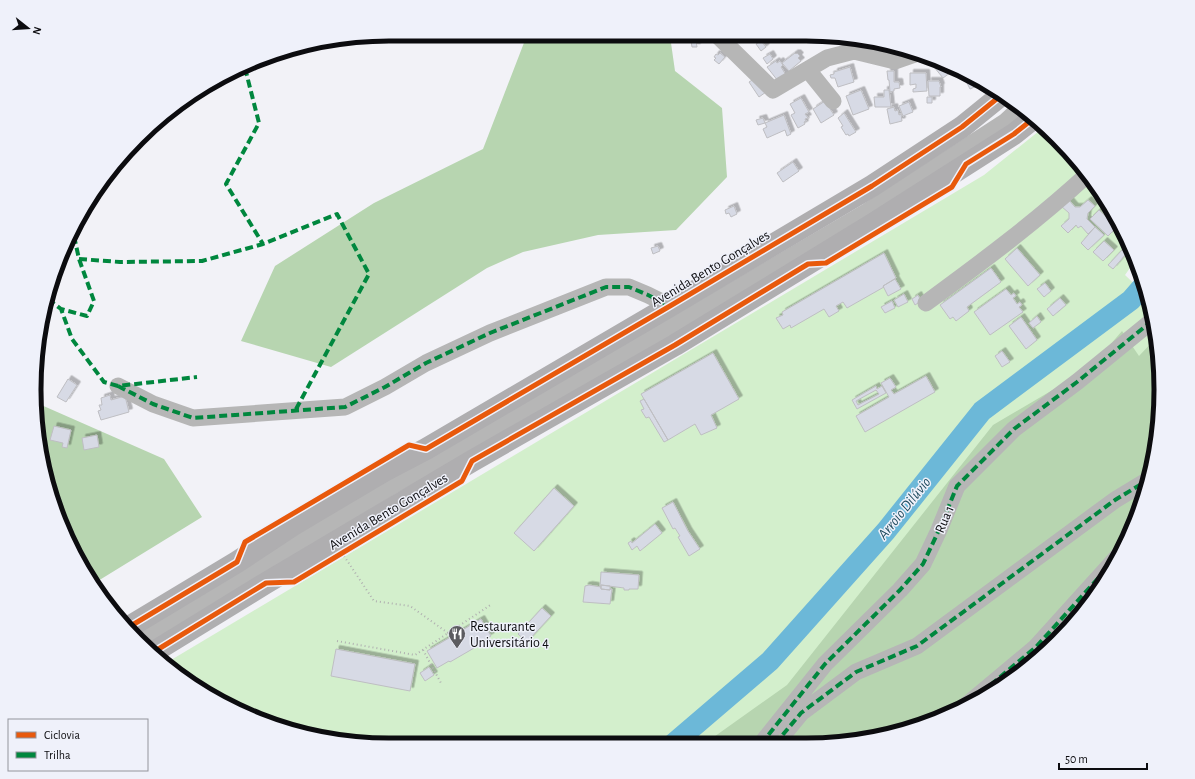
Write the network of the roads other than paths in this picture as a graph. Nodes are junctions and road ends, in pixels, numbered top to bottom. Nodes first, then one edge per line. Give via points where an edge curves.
1 (723, 41) edge
2 (857, 45) edge
3 (908, 56) edge
4 (808, 70) junction
5 (997, 99) edge
6 (833, 101) dead end
7 (1016, 112) edge
8 (1029, 122) edge
9 (1083, 179) edge
10 (824, 225) junction
11 (926, 303) dead end
12 (670, 306) junction
13 (1147, 325) edge
14 (118, 386) dead end
15 (1141, 485) edge
16 (1098, 579) edge
17 (133, 625) edge
18 (144, 637) edge
19 (160, 648) edge
20 (991, 684) edge
21 (766, 738) edge
22 (780, 738) edge

1 - 4 street via 773,90
2 - 3 street via 895,61
2 - 4 street via 827,58
4 - 6 street
5 - 10 main road, Avenida Bento Gonçalves via 962,127 872,186
7 - 10 street via 1005,122 868,211
8 - 19 main road, Avenida Bento Gonçalves via 873,224 682,341 472,461
9 - 11 street via 988,257
10 - 12 main road, Avenida Bento Gonçalves
10 - 18 street via 673,326 394,485
12 - 14 street via 629,287 606,287 490,333 426,362 345,407 193,418 153,404
12 - 17 main road, Avenida Bento Gonçalves via 384,471
13 - 21 street, Rua 1 via 1014,429 957,486 923,564 825,664
15 - 22 street via 1108,505 917,646 856,672 801,713
16 - 20 street via 1036,647

